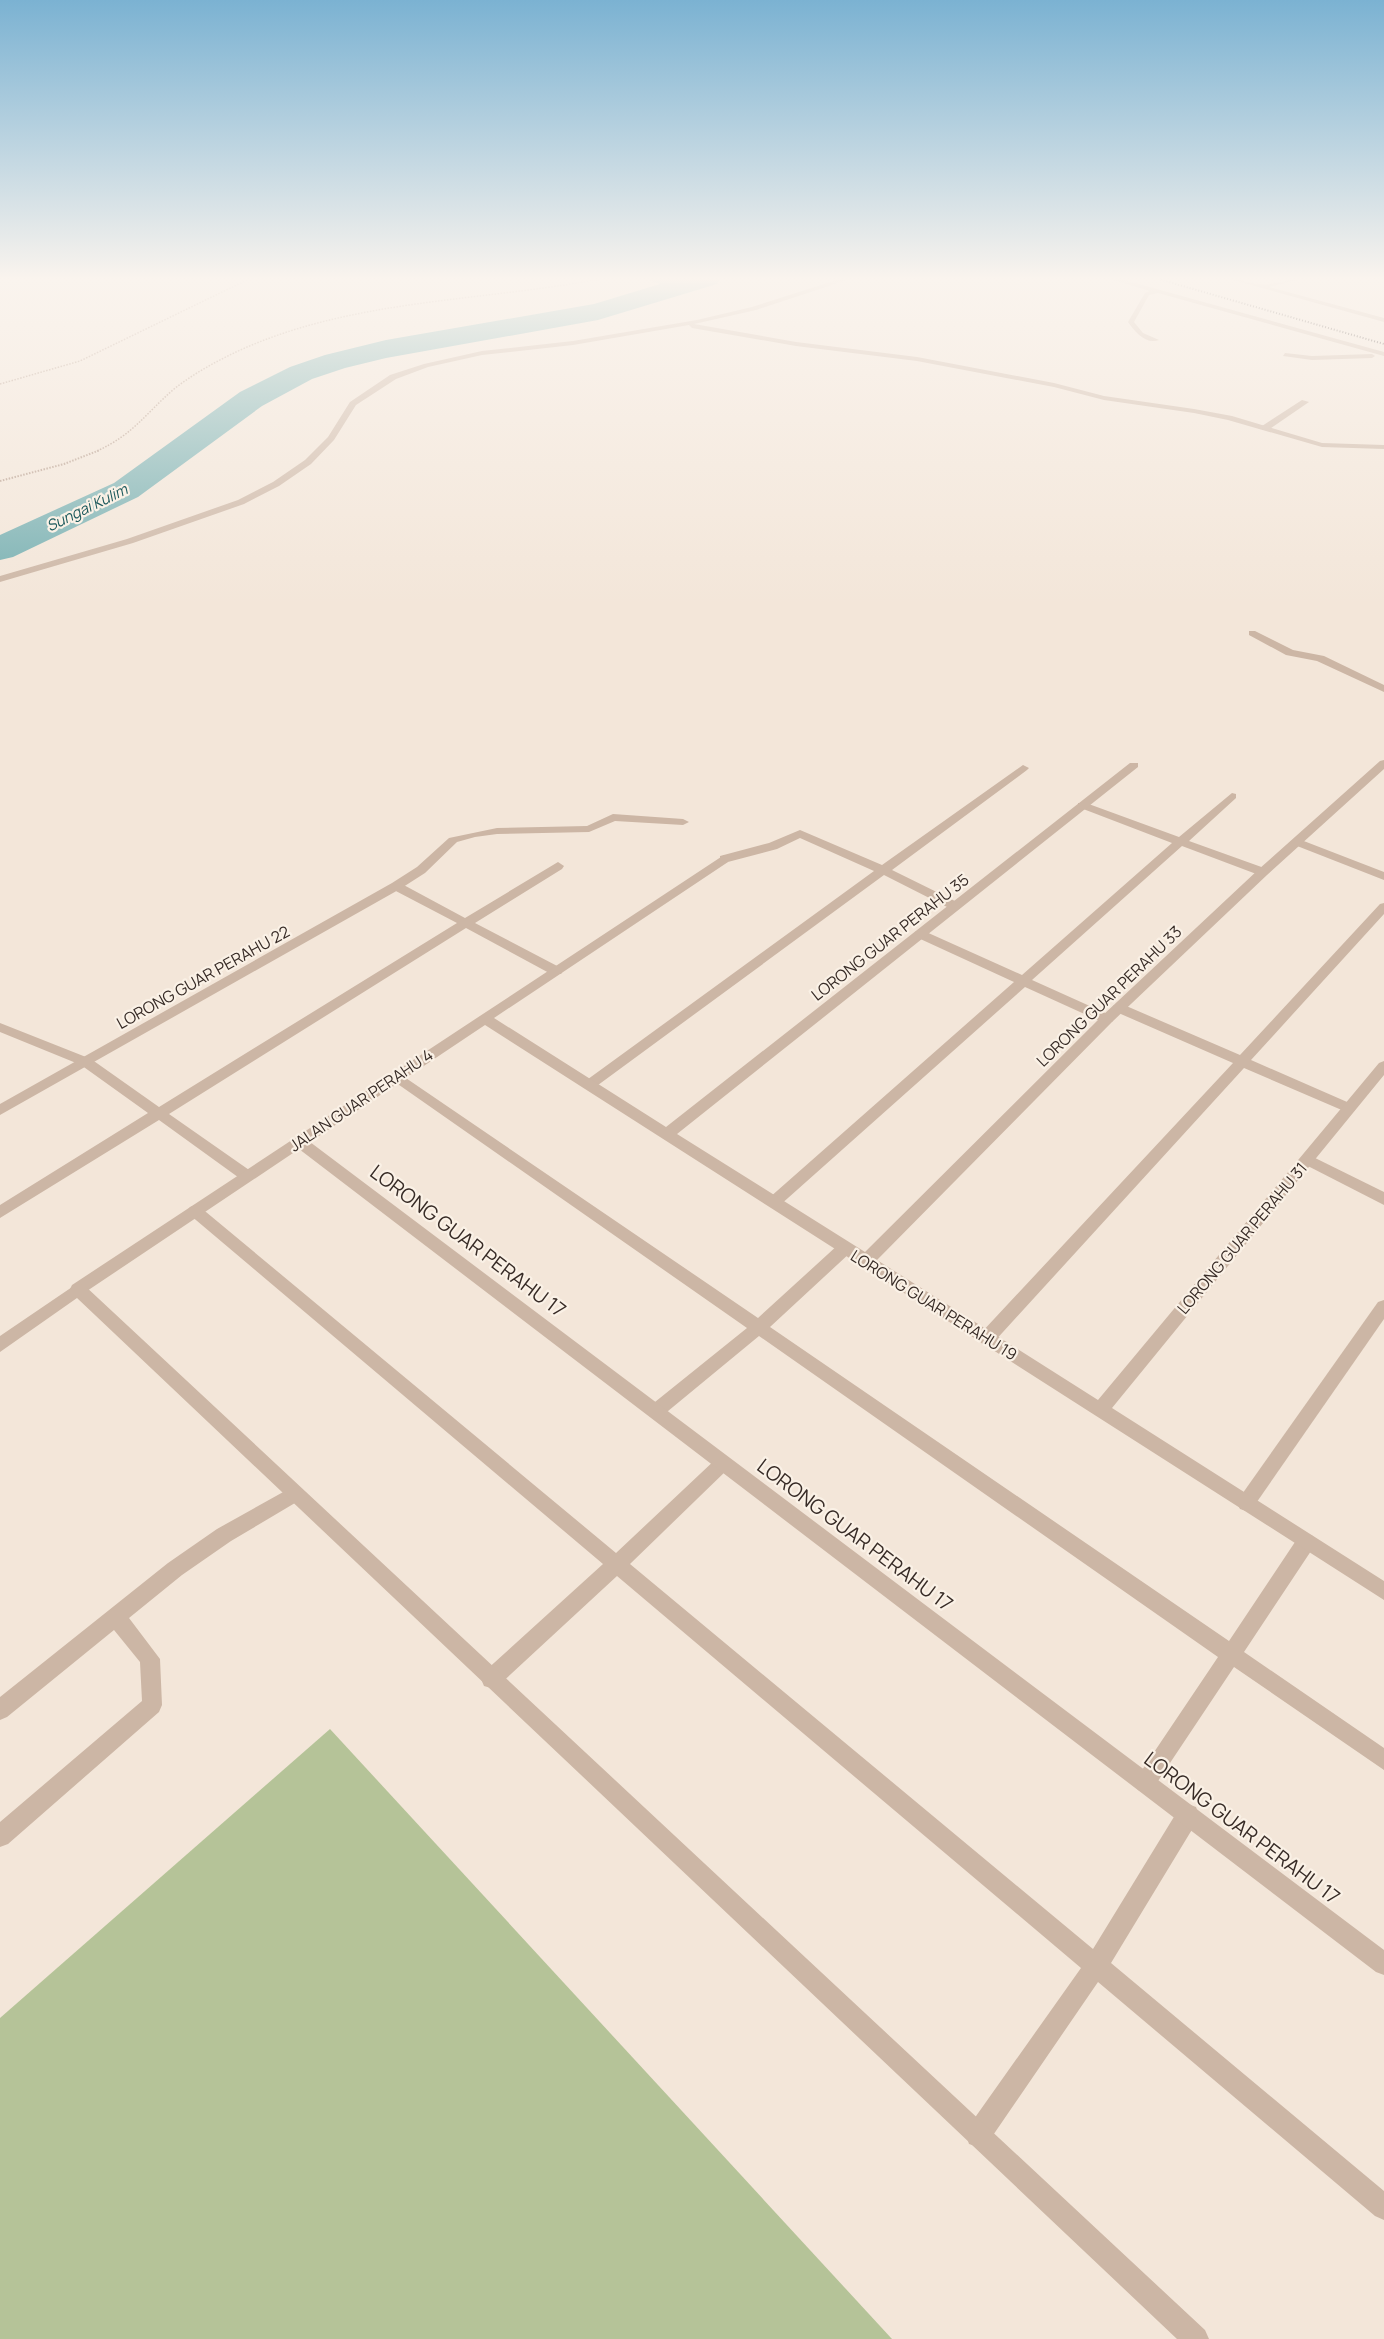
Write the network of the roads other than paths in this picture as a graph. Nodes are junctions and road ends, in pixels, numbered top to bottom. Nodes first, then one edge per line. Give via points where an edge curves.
1 (377, 387) edge
2 (1062, 387) edge
3 (1305, 402) dead end
4 (1265, 428) junction
5 (1384, 447) edge
6 (0, 579) edge
7 (1252, 633) dead end
8 (1384, 689) edge
9 (1384, 763) edge
10 (1134, 765) dead end
11 (1023, 768) dead end
12 (1232, 796) dead end
13 (1082, 805) junction
14 (683, 822) dead end
15 (1180, 843) junction
16 (1296, 843) junction
17 (558, 866) dead end
18 (883, 870) junction
19 (1263, 872) junction
20 (1384, 876) edge
21 (396, 886) junction
22 (955, 906) junction
23 (1384, 907) edge
24 (465, 923) junction
25 (920, 934) junction
26 (556, 971) junction
27 (1024, 981) junction
28 (1119, 1008) junction
29 (484, 1018) junction
30 (1107, 1019) junction
31 (0, 1027) edge
32 (1242, 1061) junction
33 (86, 1062) junction
34 (1384, 1066) edge
35 (397, 1077) junction
36 (589, 1085) junction
37 (1349, 1108) junction
38 (0, 1110) edge
39 (160, 1112) junction
40 (668, 1134) junction
41 (299, 1141) junction
42 (1306, 1159) junction
43 (247, 1176) junction
44 (1384, 1199) edge
45 (774, 1202) junction
46 (195, 1211) junction
47 (0, 1212) edge
48 (845, 1248) junction
49 (866, 1261) junction
50 (78, 1289) junction
51 (1384, 1306) edge
52 (758, 1328) junction
53 (987, 1338) junction
54 (0, 1345) edge
55 (1100, 1410) junction
56 (656, 1411) junction
57 (723, 1462) junction
58 (294, 1494) junction
59 (1246, 1503) junction
60 (1306, 1542) junction
61 (615, 1565) junction
62 (1384, 1591) edge
63 (116, 1617) junction
64 (1230, 1654) junction
65 (491, 1679) junction
66 (0, 1710) edge
67 (1384, 1760) edge
68 (1145, 1783) junction
69 (1188, 1815) junction
70 (0, 1836) edge
71 (1384, 1964) edge
72 (1096, 1966) junction
73 (978, 2135) junction
74 (1384, 2207) edge
75 (1196, 2339) edge

1 - 6 street via 353,405 331,438 308,462 241,502 130,541
2 - 4 street
3 - 4 street
4 - 5 street via 1322,445
7 - 8 street via 1290,653 1320,658
9 - 16 street, LORONG GUAR PERAHU 33
10 - 13 street, LORONG GUAR PERAHU 35
11 - 18 street
12 - 15 street
13 - 15 street
13 - 22 street, LORONG GUAR PERAHU 35
14 - 21 street, LORONG GUAR PERAHU 22 via 613,817 589,829 474,834 453,840 421,870
15 - 19 street
15 - 27 street
16 - 19 street, LORONG GUAR PERAHU 33
16 - 20 street
17 - 24 street
18 - 22 street
18 - 26 street, JALAN GUAR PERAHU 4 via 800,834 773,846 724,858
18 - 36 street
19 - 28 street, LORONG GUAR PERAHU 33
21 - 24 street
21 - 33 street, LORONG GUAR PERAHU 22
22 - 25 street, LORONG GUAR PERAHU 35
23 - 32 street
24 - 26 street
24 - 39 street
25 - 27 street
25 - 40 street, LORONG GUAR PERAHU 35
26 - 29 street, JALAN GUAR PERAHU 4
27 - 30 street
27 - 45 street
28 - 30 street, LORONG GUAR PERAHU 33
28 - 32 street
29 - 35 street, JALAN GUAR PERAHU 4
29 - 36 street, LORONG GUAR PERAHU 19
30 - 49 street, LORONG GUAR PERAHU 33
31 - 33 street
32 - 37 street
32 - 53 street
33 - 38 street, LORONG GUAR PERAHU 22
33 - 39 street
34 - 37 street, LORONG GUAR PERAHU 31
35 - 41 street, JALAN GUAR PERAHU 4
35 - 52 street
36 - 40 street, LORONG GUAR PERAHU 19
37 - 42 street, LORONG GUAR PERAHU 31
39 - 43 street
39 - 47 street
40 - 45 street, LORONG GUAR PERAHU 19
41 - 43 street, JALAN GUAR PERAHU 4
41 - 56 street, LORONG GUAR PERAHU 17
42 - 44 street
42 - 55 street, LORONG GUAR PERAHU 31
43 - 46 street, JALAN GUAR PERAHU 4
45 - 48 street, LORONG GUAR PERAHU 19
46 - 50 street, JALAN GUAR PERAHU 4
46 - 61 street
48 - 49 street, LORONG GUAR PERAHU 19
48 - 52 street
49 - 53 street, LORONG GUAR PERAHU 19
50 - 54 street, JALAN GUAR PERAHU 4
50 - 58 street
51 - 59 street
52 - 56 street
52 - 64 street
53 - 55 street, LORONG GUAR PERAHU 19
55 - 59 street, LORONG GUAR PERAHU 19
56 - 57 street, LORONG GUAR PERAHU 17
57 - 61 street
57 - 68 street, LORONG GUAR PERAHU 17
58 - 63 street via 204,1548
58 - 65 street
59 - 60 street, LORONG GUAR PERAHU 19
60 - 62 street, LORONG GUAR PERAHU 19
60 - 64 street
61 - 65 street
61 - 72 street
63 - 66 street
63 - 70 street via 150,1659 152,1705
64 - 67 street
64 - 68 street
65 - 73 street
68 - 69 street, LORONG GUAR PERAHU 17
69 - 71 street, LORONG GUAR PERAHU 17
69 - 72 street
72 - 73 street
72 - 74 street
73 - 75 street

